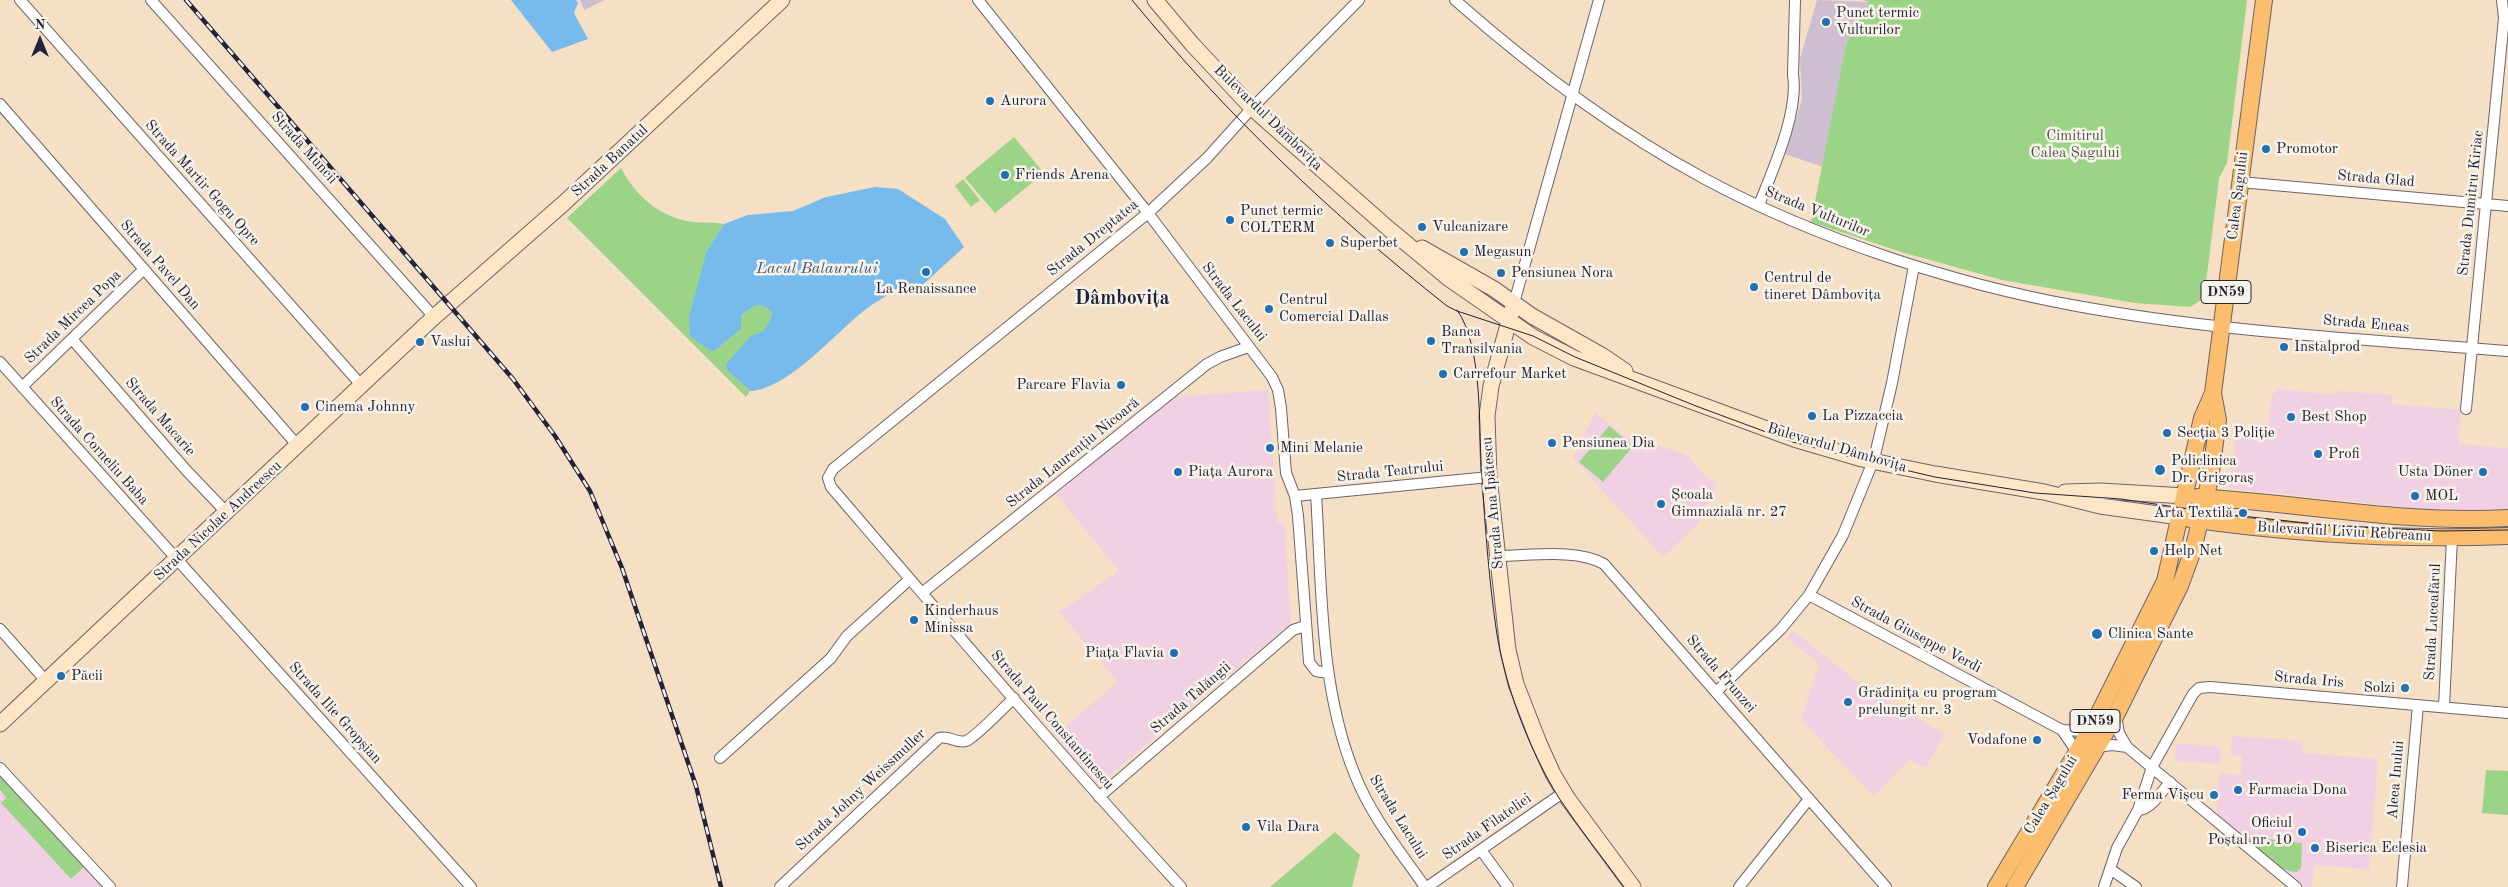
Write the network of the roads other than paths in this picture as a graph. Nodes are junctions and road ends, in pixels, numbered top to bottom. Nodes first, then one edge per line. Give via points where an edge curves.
1 (20, 0) edge
2 (151, 0) edge
3 (782, 0) edge
4 (978, 0) edge
5 (1155, 0) edge
6 (1359, 0) edge
7 (1455, 0) edge
8 (1599, 0) edge
9 (1795, 0) edge
10 (2264, 0) edge
11 (2502, 0) edge
12 (1572, 96) junction
13 (0, 104) edge
14 (1252, 108) junction
15 (2240, 182) junction
16 (1759, 204) junction
17 (2485, 204) junction
18 (2508, 206) edge
19 (1148, 213) junction
20 (1388, 229) junction
21 (1914, 266) junction
22 (144, 269) junction
23 (1514, 303) junction
24 (434, 316) junction
25 (1509, 320) junction
26 (2222, 326) junction
27 (72, 338) junction
28 (1248, 347) junction
29 (2471, 348) junction
30 (2508, 351) edge
31 (0, 362) edge
32 (1636, 380) junction
33 (362, 386) junction
34 (22, 387) junction
35 (2213, 393) junction
36 (2466, 409) dead end
37 (298, 446) junction
38 (1873, 461) junction
39 (1489, 477) junction
40 (828, 478) joint
41 (2044, 492) junction
42 (1316, 494) junction
43 (1295, 496) junction
44 (2185, 496) junction
45 (2206, 497) junction
46 (227, 513) junction
47 (2180, 517) junction
48 (2508, 518) edge
49 (2200, 520) junction
50 (2508, 536) edge
51 (2452, 538) junction
52 (1497, 556) junction
53 (176, 560) junction
54 (910, 579) junction
55 (922, 593) junction
56 (1809, 596) junction
57 (1305, 626) junction
58 (0, 629) edge
59 (1328, 673) junction
60 (46, 681) junction
61 (1717, 690) junction
62 (1014, 698) junction
63 (2418, 705) junction
64 (2444, 707) junction
65 (2508, 713) edge
66 (2116, 715) junction
67 (0, 724) edge
68 (2062, 730) junction
69 (2089, 731) junction
70 (2097, 747) junction
71 (2127, 747) junction
72 (2077, 752) junction
73 (720, 758) dead end
74 (2152, 767) junction
75 (0, 768) edge
76 (2170, 782) junction
77 (1564, 792) junction
78 (1096, 794) junction
79 (1809, 799) junction
80 (2138, 810) junction
81 (1481, 850) junction
82 (2110, 869) junction
83 (110, 887) edge
84 (471, 887) edge
85 (780, 887) edge
86 (1181, 887) edge
87 (1426, 887) edge
88 (1508, 887) edge
89 (1633, 887) edge
90 (1739, 887) edge
91 (1886, 887) edge
92 (1996, 887) edge
93 (2015, 887) edge
94 (2104, 887) edge
95 (2136, 887) edge
96 (2296, 887) edge
97 (2402, 887) edge

1 - 33 street, Strada Martir Gogu Opre
2 - 24 street, Strada Muncii
3 - 24 main road, Strada Banatul via 564,204
4 - 19 street, Strada Lacului
5 - 14 main road, Bulevardul Dâmbovița
6 - 14 street, Strada Dreptatea
7 - 12 street, Strada Vulturilor via 1514,52
8 - 12 street, Strada Ana Ipătescu
9 - 16 street via 1793,109
10 - 15 main road, Calea Șagului / DN59
11 - 17 street, Strada Dumitru Kiriac via 2504,18
12 - 16 street, Strada Vulturilor via 1706,180
12 - 23 street, Strada Ana Ipătescu
13 - 22 street, Strada Pavel Dan
14 - 19 street, Strada Dreptatea via 1207,158
14 - 20 main road, Bulevardul Dâmbovița
15 - 17 street, Strada Glad
15 - 26 main road, Calea Șagului / DN59
16 - 21 street, Strada Vulturilor
17 - 18 street, Strada Glad
17 - 29 street, Strada Dumitru Kiriac
19 - 28 street, Strada Lacului
19 - 40 street, Strada Dreptatea via 833,469
20 - 23 main road, Bulevardul Dâmbovița
20 - 25 main road, Bulevardul Dâmbovița via 1448,278
21 - 26 street, Strada Vulturilor via 2073,306
21 - 38 street via 1892,383
22 - 27 street, Strada Mircea Popa
22 - 37 street, Strada Pavel Dan
23 - 25 main road, Strada Ana Ipătescu
23 - 32 main road, Bulevardul Dâmbovița via 1603,356
24 - 33 main road, Strada Nicolae Andreescu
25 - 32 main road, Bulevardul Dâmbovița via 1533,337 1574,358
25 - 39 main road, Strada Ana Ipătescu via 1488,400
26 - 29 street, Strada Eneas
26 - 35 main road, Calea Șagului / DN59
27 - 34 street, Strada Mircea Popa
27 - 46 street, Strada Macarie
28 - 43 street, Strada Lacului via 1269,372 1278,390 1286,473
28 - 55 street, Strada Laurențiu Nicoară via 1207,364
29 - 30 street, Strada Eneas
29 - 36 street, Strada Dumitru Kiriac
31 - 34 street, Strada Corneliu Baba
32 - 38 main road, Bulevardul Dâmbovița via 1794,440
33 - 37 main road, Strada Nicolae Andreescu
34 - 53 street, Strada Corneliu Baba
35 - 44 main road, Calea Șagului / DN59 via 2202,418
35 - 45 main road, Calea Șagului / DN59 via 2218,420
37 - 46 main road, Strada Nicolae Andreescu
38 - 41 main road, Bulevardul Dâmbovița
38 - 56 street via 1843,535
39 - 42 street, Strada Teatrului
39 - 52 main road, Strada Ana Ipătescu
40 - 54 street, Strada Paul Constantinescu via 831,487
41 - 44 main road, Bulevardul Dâmbovița via 2101,491
41 - 47 main road, Bulevardul Dâmbovița via 2100,506
42 - 43 street, Strada Teatrului
42 - 59 street, Strada Lacului
43 - 57 street, Strada Lacului
44 - 45 main road, Bulevardul Liviu Rebreanu
44 - 47 main road, Calea Șagului / DN59
45 - 48 main road, Bulevardul Liviu Rebreanu via 2424,518
45 - 49 main road, Calea Șagului / DN59
46 - 53 main road, Strada Nicolae Andreescu
47 - 49 main road, Bulevardul Liviu Rebreanu
47 - 69 main road, Calea Șagului / DN59 via 2165,581
49 - 51 main road, Bulevardul Liviu Rebreanu via 2329,533
49 - 66 main road, Calea Șagului / DN59 via 2180,586
50 - 51 main road, Bulevardul Liviu Rebreanu
51 - 64 street, Strada Luceafărul
52 - 61 street, Strada Frunzei via 1573,555 1594,558 1604,564
52 - 77 main road, Strada Ana Ipătescu via 1506,642 1516,684 1539,744
53 - 60 main road, Strada Nicolae Andreescu
53 - 84 street, Strada Ilie Gropșian
54 - 55 street, Strada Paul Constantinescu
54 - 73 street via 847,636 831,658
55 - 62 street, Strada Paul Constantinescu
56 - 61 street via 1782,629
56 - 68 street, Strada Giuseppe Verdi
57 - 59 street, Strada Lacului via 1312,668
57 - 78 street, Strada Talăngii via 1293,630
58 - 60 street
59 - 87 street, Strada Lacului via 1339,727 1355,775 1370,807
60 - 67 main road, Strada Nicolae Andreescu
61 - 79 street, Strada Frunzei
62 - 78 street, Strada Paul Constantinescu
62 - 85 street, Strada Johny Weissmuller via 969,740 959,742 948,737 939,738
63 - 64 street, Strada Iris
63 - 74 street, Strada Iris via 2203,687 2192,694
63 - 97 street, Aleea Inului
64 - 65 street, Strada Iris
66 - 70 main road, Calea Șagului / DN59
66 - 71 street via 2119,733
68 - 69 street, Strada Giuseppe Verdi
68 - 72 street, Strada Giuseppe Verdi
69 - 72 main road, Calea Șagului / DN59
70 - 71 street
70 - 93 main road, Calea Șagului / DN59
71 - 74 street
72 - 92 main road, Calea Șagului / DN59
74 - 76 street
74 - 80 street, Strada Iris
75 - 83 street
76 - 80 street via 2149,806
76 - 96 street
77 - 81 street, Strada Filateliei
77 - 89 main road, Strada Ana Ipătescu
78 - 86 street, Strada Paul Constantinescu
79 - 90 street
79 - 91 street, Strada Frunzei
80 - 82 street, Strada Iris via 2117,848
81 - 87 street, Strada Filateliei
81 - 88 street
82 - 94 street, Strada Iris
82 - 95 street

